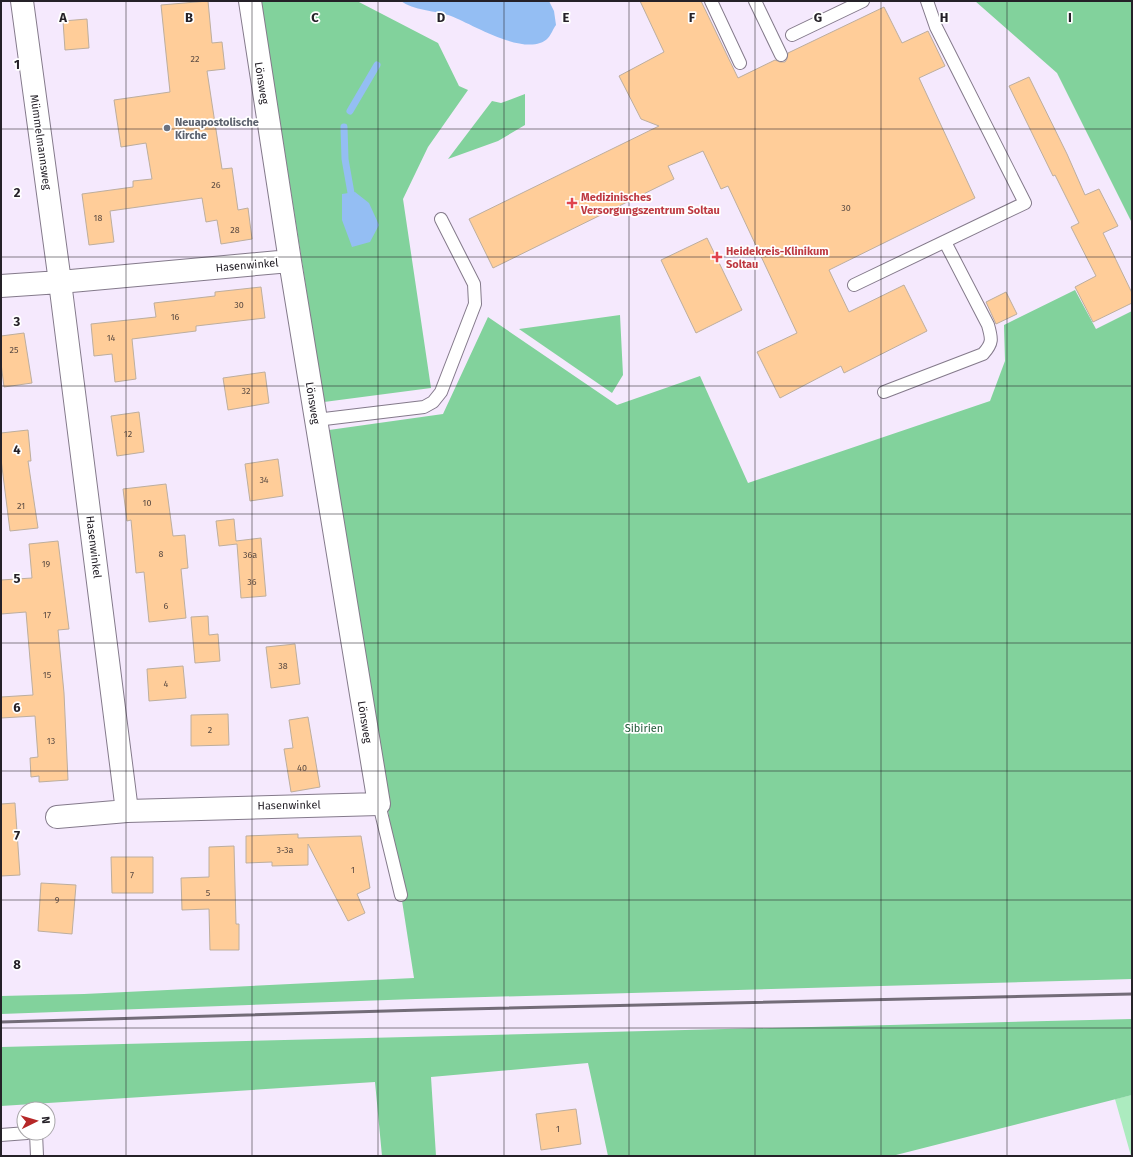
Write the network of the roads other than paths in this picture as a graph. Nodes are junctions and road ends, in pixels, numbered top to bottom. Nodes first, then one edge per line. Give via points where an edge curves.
1 (22, 1) edge
2 (250, 1) edge
3 (712, 1) edge
4 (863, 1) edge
5 (927, 1) edge
6 (759, 2) edge
7 (792, 35) dead end
8 (781, 55) dead end
9 (740, 63) dead end
10 (441, 219) dead end
11 (945, 242) junction
12 (290, 261) junction
13 (60, 282) junction
14 (854, 285) dead end
15 (1, 286) edge
16 (884, 392) dead end
17 (316, 420) junction
18 (379, 804) junction
19 (128, 811) junction
20 (57, 817) dead end
21 (401, 895) dead end
22 (16, 1134) edge
23 (1, 1135) edge
24 (36, 1141) edge
25 (37, 1156) edge

1 - 13 street, Mümmelmannsweg
2 - 12 street, Lönsweg
3 - 9 lane
4 - 7 lane
5 - 11 lane via 936,27 1025,203
6 - 8 lane
10 - 17 lane via 474,284 475,304 441,392 434,402 424,407
11 - 14 lane
11 - 16 lane via 988,325 991,345 983,354
12 - 13 street, Hasenwinkel
12 - 17 street, Lönsweg
13 - 15 street, Hasenwinkel
13 - 19 street, Hasenwinkel
17 - 18 street, Lönsweg
18 - 19 street, Hasenwinkel
18 - 21 lane
19 - 20 street, Hasenwinkel
22 - 23 lane
24 - 25 lane

